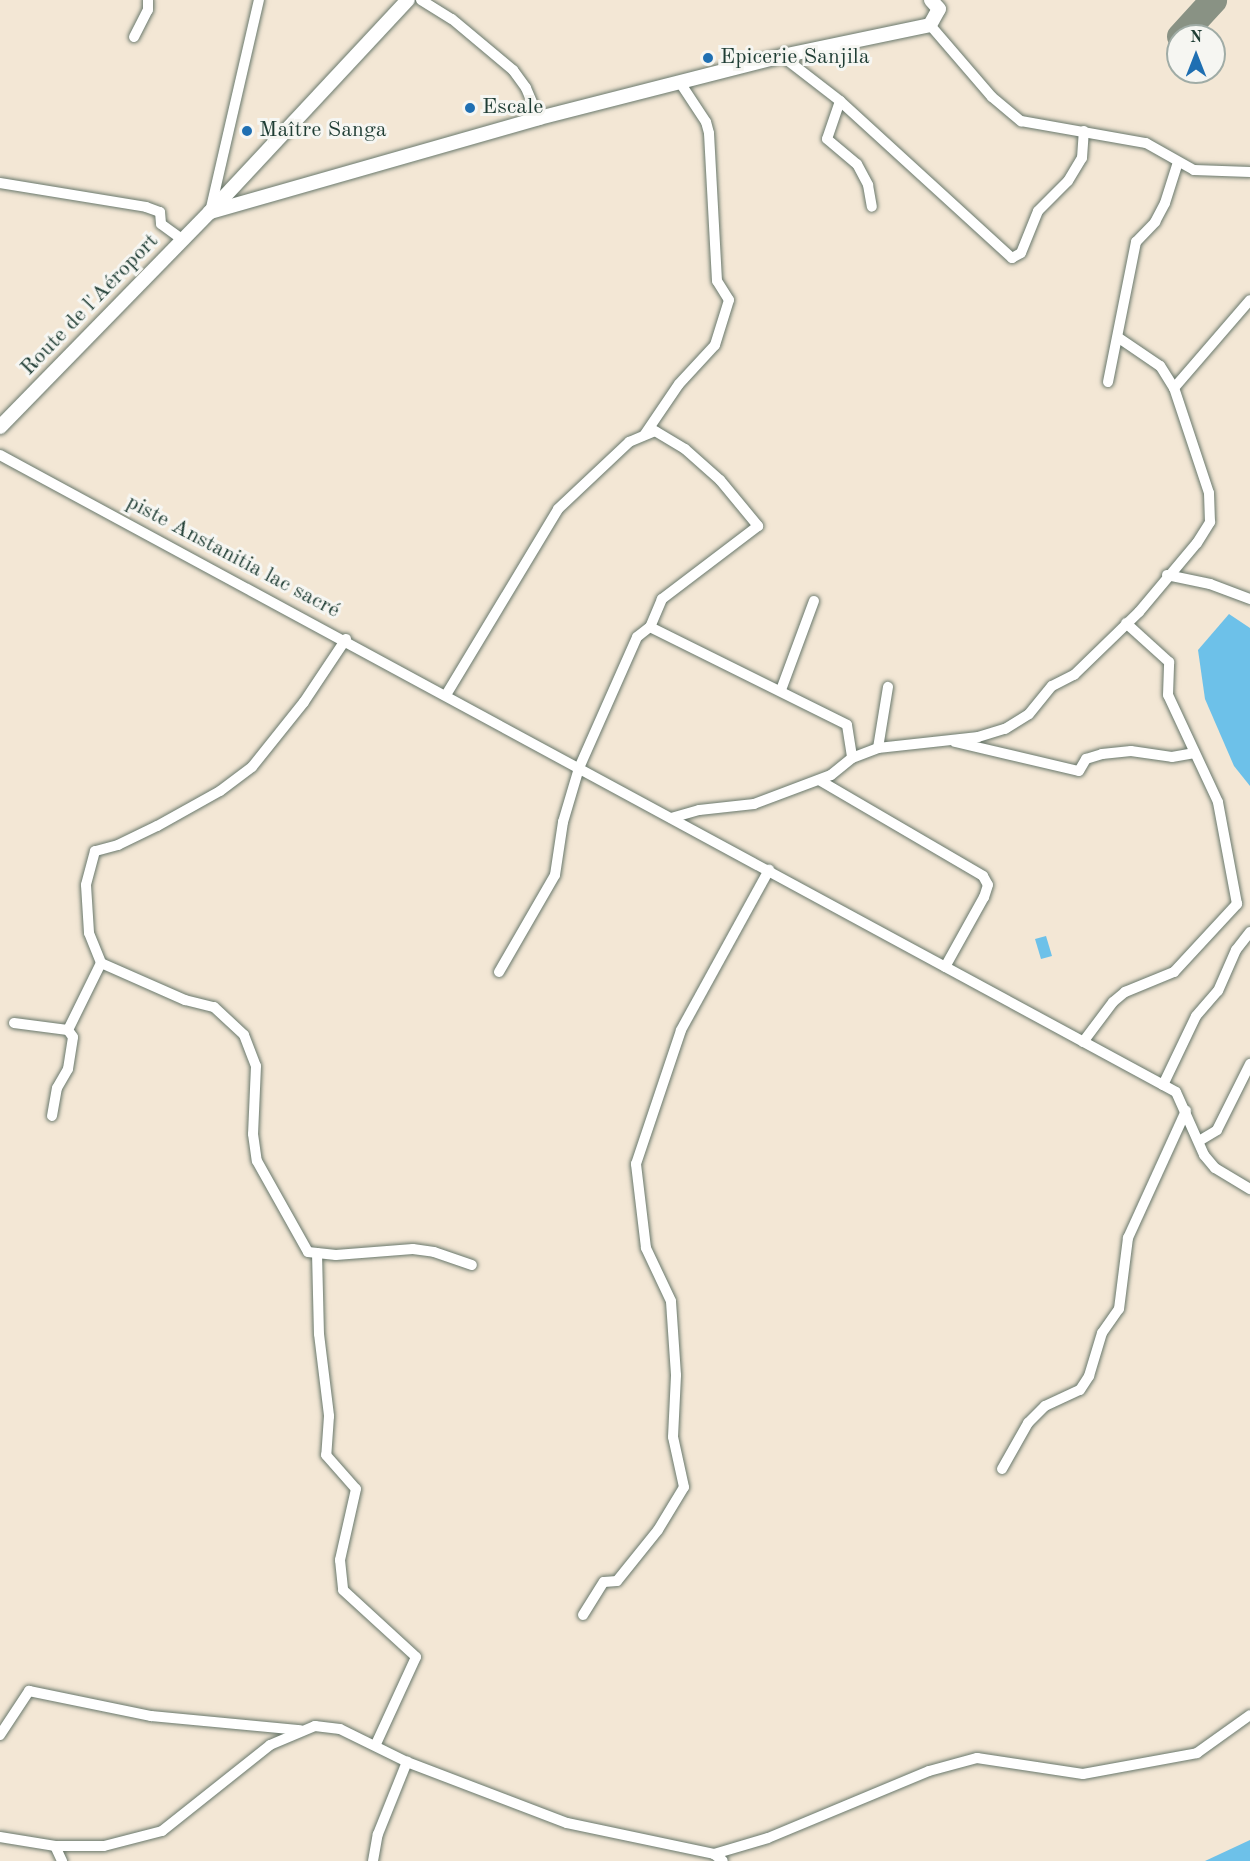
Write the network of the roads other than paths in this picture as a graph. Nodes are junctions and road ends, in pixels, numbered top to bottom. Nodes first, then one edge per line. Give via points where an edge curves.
1 (148, 0) edge
2 (259, 0) edge
3 (408, 0) edge
4 (421, 0) edge
5 (931, 0) edge
6 (930, 25) junction
7 (134, 37) dead end
8 (782, 56) junction
9 (681, 84) junction
10 (840, 100) junction
11 (539, 118) junction
12 (1084, 131) junction
13 (1178, 162) junction
14 (1250, 172) edge
15 (0, 183) edge
16 (872, 207) dead end
17 (210, 212) junction
18 (183, 240) junction
19 (1250, 300) edge
20 (1119, 338) junction
21 (1108, 382) dead end
22 (1174, 388) junction
23 (0, 427) edge
24 (645, 435) junction
25 (0, 454) edge
26 (1167, 575) junction
27 (1250, 599) edge
28 (814, 601) dead end
29 (1126, 623) junction
30 (650, 627) junction
31 (346, 639) junction
32 (888, 687) dead end
33 (781, 690) junction
34 (446, 695) junction
35 (946, 740) junction
36 (878, 748) junction
37 (1195, 753) junction
38 (852, 758) junction
39 (579, 768) junction
40 (819, 780) junction
41 (671, 818) junction
42 (769, 870) junction
43 (1250, 932) edge
44 (101, 963) junction
45 (945, 967) junction
46 (499, 972) dead end
47 (14, 1023) dead end
48 (68, 1030) junction
49 (1083, 1042) junction
50 (1250, 1064) edge
51 (1163, 1085) junction
52 (1186, 1111) junction
53 (52, 1116) dead end
54 (1199, 1141) junction
55 (1250, 1189) edge
56 (317, 1253) junction
57 (472, 1265) dead end
58 (1002, 1469) dead end
59 (583, 1615) dead end
60 (1250, 1715) edge
61 (300, 1730) junction
62 (0, 1735) edge
63 (376, 1744) junction
64 (407, 1762) junction
65 (0, 1837) edge
66 (55, 1846) junction
67 (714, 1854) junction
68 (62, 1861) edge
69 (373, 1861) edge
70 (723, 1861) edge

1 - 7 street via 148,10
2 - 17 street
3 - 17 main road, Route de l'Aéroport
4 - 11 street via 452,19 513,70
5 - 6 main road via 939,9
6 - 8 main road
6 - 12 street via 992,97 1021,121
8 - 9 main road
8 - 10 street
9 - 11 main road
9 - 24 street via 709,133 717,281 729,300 715,345 679,384
10 - 12 street via 1012,258 1021,254 1038,211 1068,181 1082,158
10 - 16 street via 826,139 857,164 868,185
11 - 17 main road
12 - 13 street via 1146,143
13 - 14 street via 1194,170
13 - 20 street via 1160,213 1136,242
15 - 18 street via 146,207 160,212 161,224
17 - 18 main road, Route de l'Aéroport
18 - 23 main road, Route de l'Aéroport
19 - 22 street
20 - 21 street
20 - 22 street via 1161,366
22 - 26 street via 1187,434 1200,459 1209,493 1210,522 1197,543
24 - 30 street via 655,431 685,449 724,484 758,526 662,598
24 - 34 street via 629,442 558,509
25 - 31 street, piste Anstanitia lac sacré
26 - 27 street via 1210,584
26 - 29 street
28 - 33 street
29 - 35 street via 1074,675 1052,686 1029,714 1005,729
29 - 37 street via 1169,662 1168,695
30 - 33 street
30 - 39 street via 637,637
31 - 34 street, piste Anstanitia lac sacré
31 - 44 street via 304,702 252,767 220,791 157,826 118,845 95,851 86,885 86,909 89,933
32 - 36 street
33 - 38 street via 847,725
34 - 39 street, piste Anstanitia lac sacré
35 - 36 street
35 - 37 street via 1079,771 1086,759 1102,754 1131,751 1172,757
36 - 38 street
37 - 49 street via 1218,802 1237,904 1174,972 1125,992 1113,1002
38 - 40 street
39 - 41 street, piste Anstanitia lac sacré
39 - 46 street via 563,822 555,875
40 - 41 street via 754,804 699,810
40 - 45 street via 983,876 988,885 984,897
41 - 42 street, piste Anstanitia lac sacré
42 - 45 street, piste Anstanitia lac sacré
42 - 59 street via 681,1030 636,1164 646,1248 672,1300 676,1375 673,1437 684,1487 658,1530 617,1581 604,1582
43 - 51 street via 1236,950 1218,991 1196,1016
44 - 48 street
44 - 56 street via 185,1000 214,1007 244,1035 256,1066 253,1134 257,1161 308,1252
45 - 49 street, piste Anstanitia lac sacré
47 - 48 street
48 - 53 street via 73,1037 68,1070 57,1088
49 - 51 street, piste Anstanitia lac sacré
50 - 54 street via 1217,1130
51 - 52 street, piste Anstanitia lac sacré via 1176,1092
52 - 54 street, piste Anstanitia lac sacré
52 - 58 street via 1128,1238 1119,1309 1102,1333 1089,1376 1080,1390 1046,1406 1028,1423
54 - 55 street, piste Anstanitia lac sacré via 1215,1168
56 - 57 street via 413,1249
56 - 63 street via 319,1334 329,1416 326,1455 356,1489 340,1560 343,1590 416,1657
60 - 67 street via 1197,1753 1083,1774 977,1758 929,1771 768,1838
61 - 62 street via 151,1716 29,1691
61 - 63 street via 315,1726 340,1729
61 - 66 street via 270,1745 162,1831 104,1846
63 - 64 street
64 - 67 street via 567,1823
64 - 69 street via 378,1834
65 - 66 street
66 - 68 street
67 - 70 street

